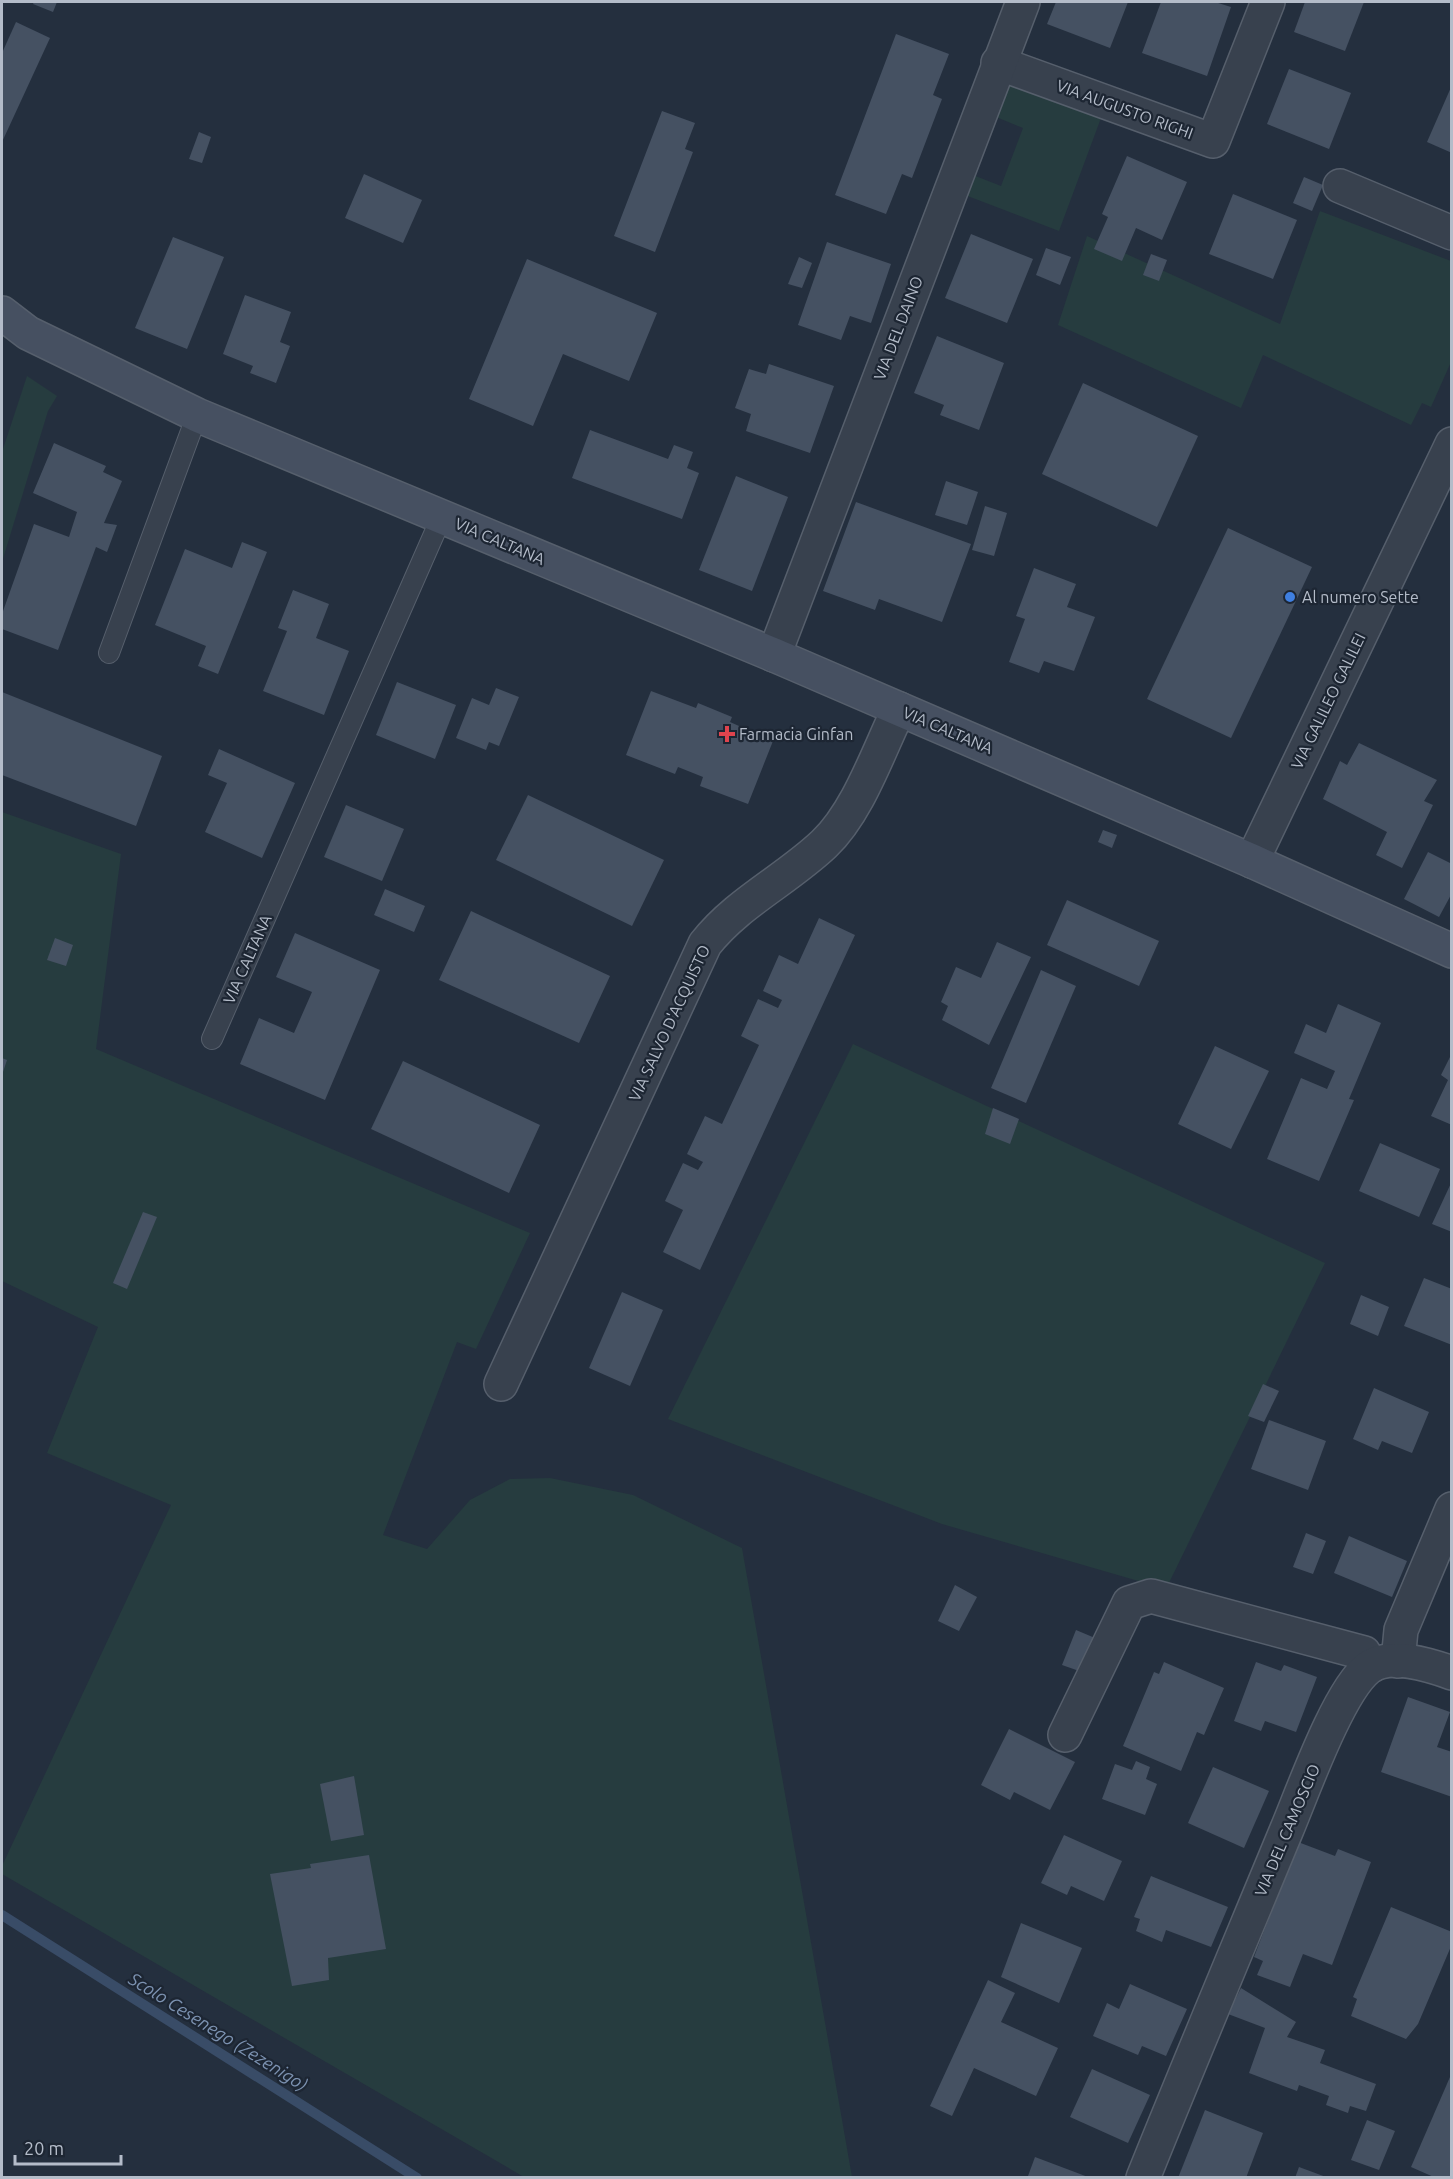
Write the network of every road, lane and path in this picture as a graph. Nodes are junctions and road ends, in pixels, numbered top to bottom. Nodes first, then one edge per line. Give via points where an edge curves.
1 (1023, 2) edge
2 (1268, 2) edge
3 (999, 63) junction
4 (1340, 186) dead end
5 (1452, 234) edge
6 (2, 313) edge
7 (197, 415) junction
8 (1452, 444) edge
9 (442, 516) junction
10 (109, 653) dead end
11 (774, 655) junction
12 (899, 709) junction
13 (1252, 861) junction
14 (1452, 951) edge
15 (212, 1039) dead end
16 (501, 1384) dead end
17 (1452, 1509) edge
18 (1384, 1664) junction
19 (1452, 1672) edge
20 (1065, 1735) dead end
21 (1143, 2178) edge

1 - 3 street, VIA DEL DAINO
2 - 3 street, VIA AUGUSTO RIGHI via 1212,141
3 - 11 street, VIA DEL DAINO
4 - 5 street
6 - 7 main road, VIA CALTANA via 28,333
7 - 9 main road, VIA CALTANA
7 - 10 lane
8 - 13 street, VIA GALILEO GALILEI
9 - 11 main road, VIA CALTANA
9 - 15 lane, VIA CALTANA
11 - 12 main road, VIA CALTANA
12 - 13 main road, VIA CALTANA
12 - 16 street, VIA SALVO D'ACQUISTO via 844,821 799,866 720,924 705,944
13 - 14 main road, VIA CALTANA
17 - 18 street
18 - 19 street via 1418,1662
18 - 20 street via 1364,1653 1151,1596 1129,1603
18 - 21 street, VIA DEL CAMOSCIO via 1359,1677 1322,1746

